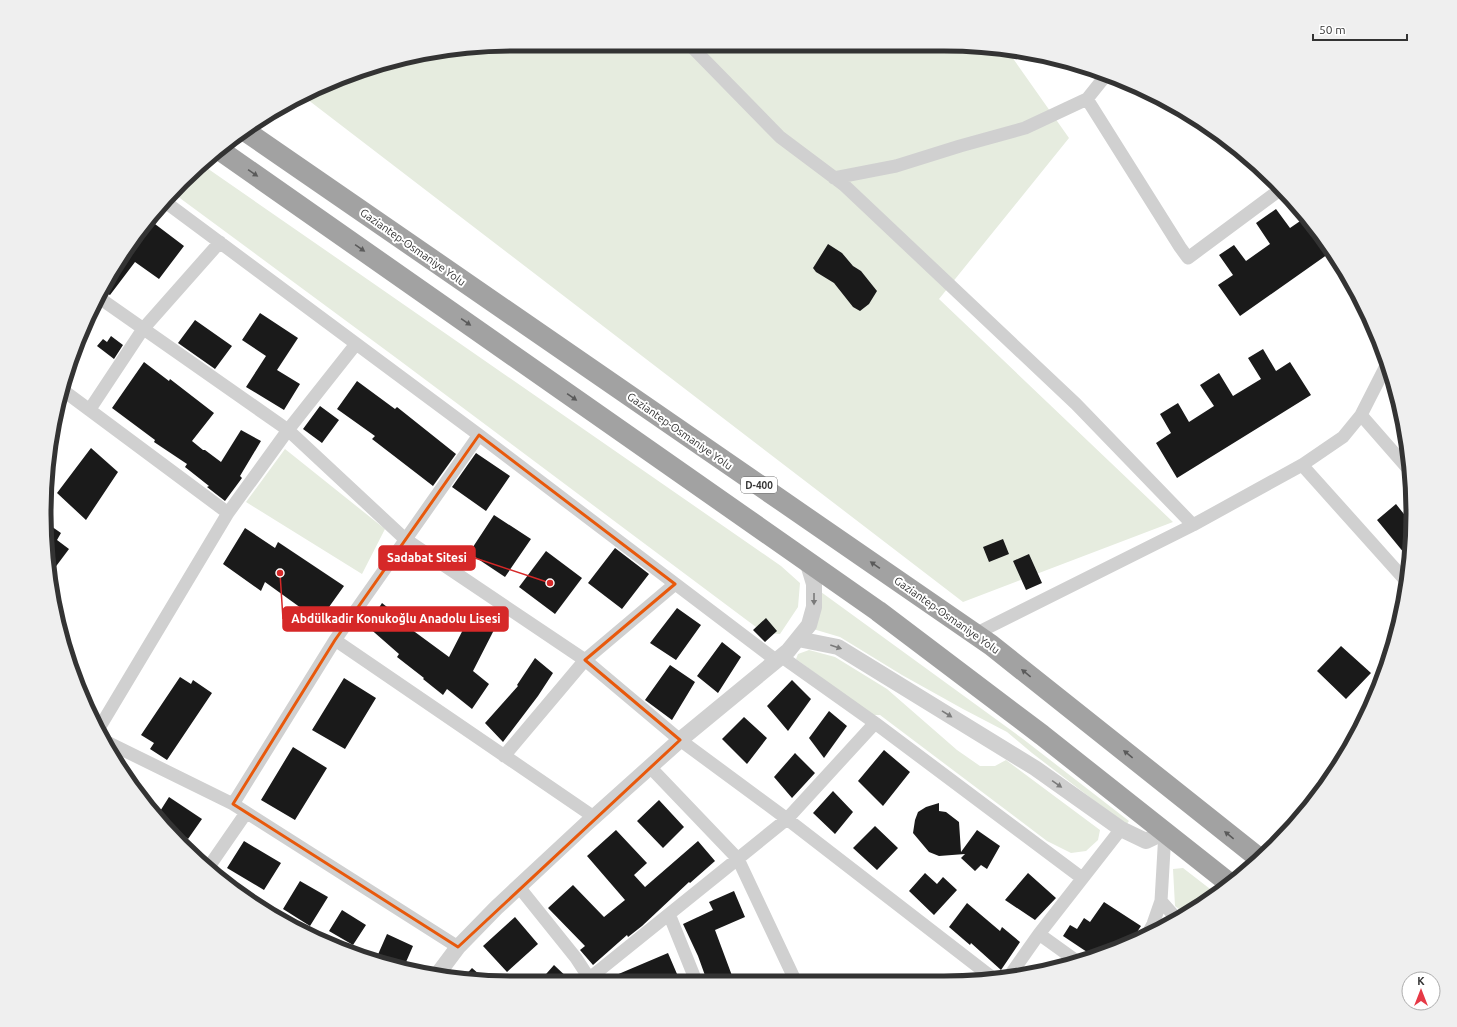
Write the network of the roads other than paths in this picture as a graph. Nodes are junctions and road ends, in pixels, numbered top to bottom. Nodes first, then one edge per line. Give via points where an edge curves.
1 (696, 51) edge
2 (1102, 80) edge
3 (1087, 99) junction
4 (250, 134) edge
5 (224, 153) edge
6 (834, 178) junction
7 (1277, 192) edge
8 (170, 205) edge
9 (220, 242) junction
10 (103, 301) edge
11 (143, 329) junction
12 (356, 344) junction
13 (1383, 372) edge
14 (67, 393) edge
15 (90, 409) junction
16 (1361, 415) junction
17 (288, 430) junction
18 (479, 435) junction
19 (1403, 463) edge
20 (1302, 465) junction
21 (228, 513) junction
22 (1193, 526) junction
23 (405, 539) junction
24 (807, 561) junction
25 (1402, 576) edge
26 (675, 584) junction
27 (975, 634) junction
28 (798, 639) junction
29 (335, 640) junction
30 (779, 659) junction
31 (585, 660) junction
32 (874, 722) junction
33 (102, 724) edge
34 (680, 740) junction
35 (113, 744) edge
36 (504, 756) junction
37 (650, 767) junction
38 (233, 804) junction
39 (246, 813) junction
40 (594, 817) junction
41 (787, 819) junction
42 (1121, 829) junction
43 (1165, 832) junction
44 (1254, 855) edge
45 (738, 859) junction
46 (211, 863) edge
47 (1082, 878) junction
48 (1225, 880) edge
49 (519, 887) junction
50 (1161, 901) junction
51 (669, 914) junction
52 (1173, 915) edge
53 (1152, 926) edge
54 (1039, 934) junction
55 (458, 947) junction
56 (1072, 957) edge
57 (441, 970) edge
58 (1013, 970) edge
59 (987, 974) edge
60 (587, 976) edge
61 (594, 976) edge
62 (694, 976) edge
63 (793, 976) edge

1 - 6 street via 780,137
2 - 3 street
3 - 6 street via 1025,128 896,166
3 - 7 street via 1188,258
27 -> 4 highway, Gaziantep-Osmaniye Yolu / D-400
5 -> 24 highway
6 - 22 street via 850,190 1076,404
8 - 9 street
9 - 11 street
9 - 12 street
10 - 11 street
11 - 15 street
11 - 17 street
12 - 17 street
12 - 18 street
13 - 16 street
14 - 15 street
15 - 21 street
16 - 19 street
16 - 20 street via 1343,437
17 - 21 street
17 - 23 street
18 - 23 street
18 - 26 street
20 - 22 street
20 - 25 street
21 - 33 street
22 - 27 street
23 - 29 street
23 - 31 street
24 -> 28 street via 814,584 814,607 809,625
24 - 43 highway via 1036,730
26 - 30 street
26 - 31 street
44 -> 27 highway, Gaziantep-Osmaniye Yolu / D-400
28 - 30 street
28 -> 42 street via 838,647 1034,768
29 - 36 street
29 - 38 street
30 - 32 street
30 - 34 street
31 - 34 street
31 - 36 street
32 - 41 street
32 - 47 street
34 - 37 street
34 - 41 street
35 - 38 street
36 - 40 street
37 - 40 street
37 - 45 street
38 - 39 street
39 - 46 street
39 - 55 street
40 - 49 street
41 - 45 street
41 - 59 street
42 - 43 street via 1146,841
42 - 47 street
43 - 48 highway
43 - 50 street
45 - 51 street
45 - 63 street
47 - 54 street
49 - 55 street
49 - 60 street via 576,958
50 - 52 street
50 - 53 street
51 - 61 street
51 - 62 street
54 - 56 street
54 - 58 street
55 - 57 street

